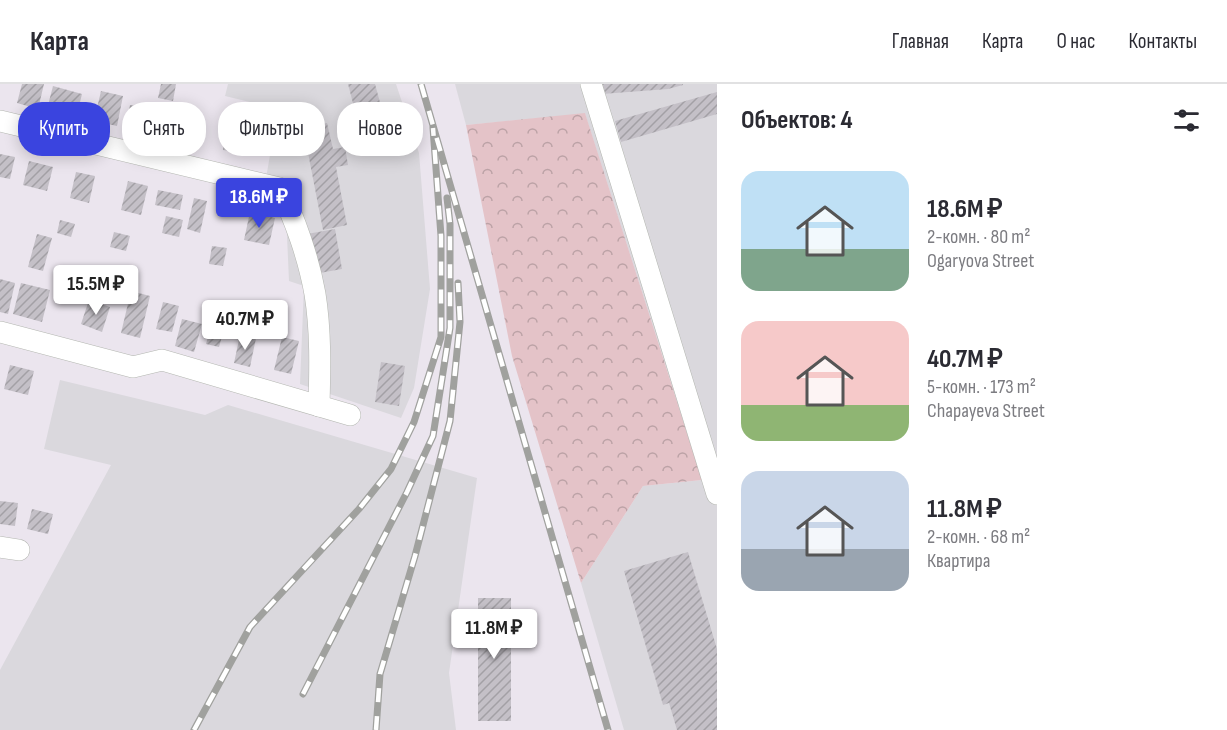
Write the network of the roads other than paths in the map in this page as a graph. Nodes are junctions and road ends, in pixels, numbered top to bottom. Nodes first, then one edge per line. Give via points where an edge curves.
1 (591, 84) edge
2 (0, 121) edge
3 (0, 332) edge
4 (319, 406) junction
5 (350, 415) dead end
6 (717, 494) edge

1 - 6 street
2 - 4 street via 279,188 293,215 315,293
3 - 4 street via 133,367 162,360
4 - 5 street

